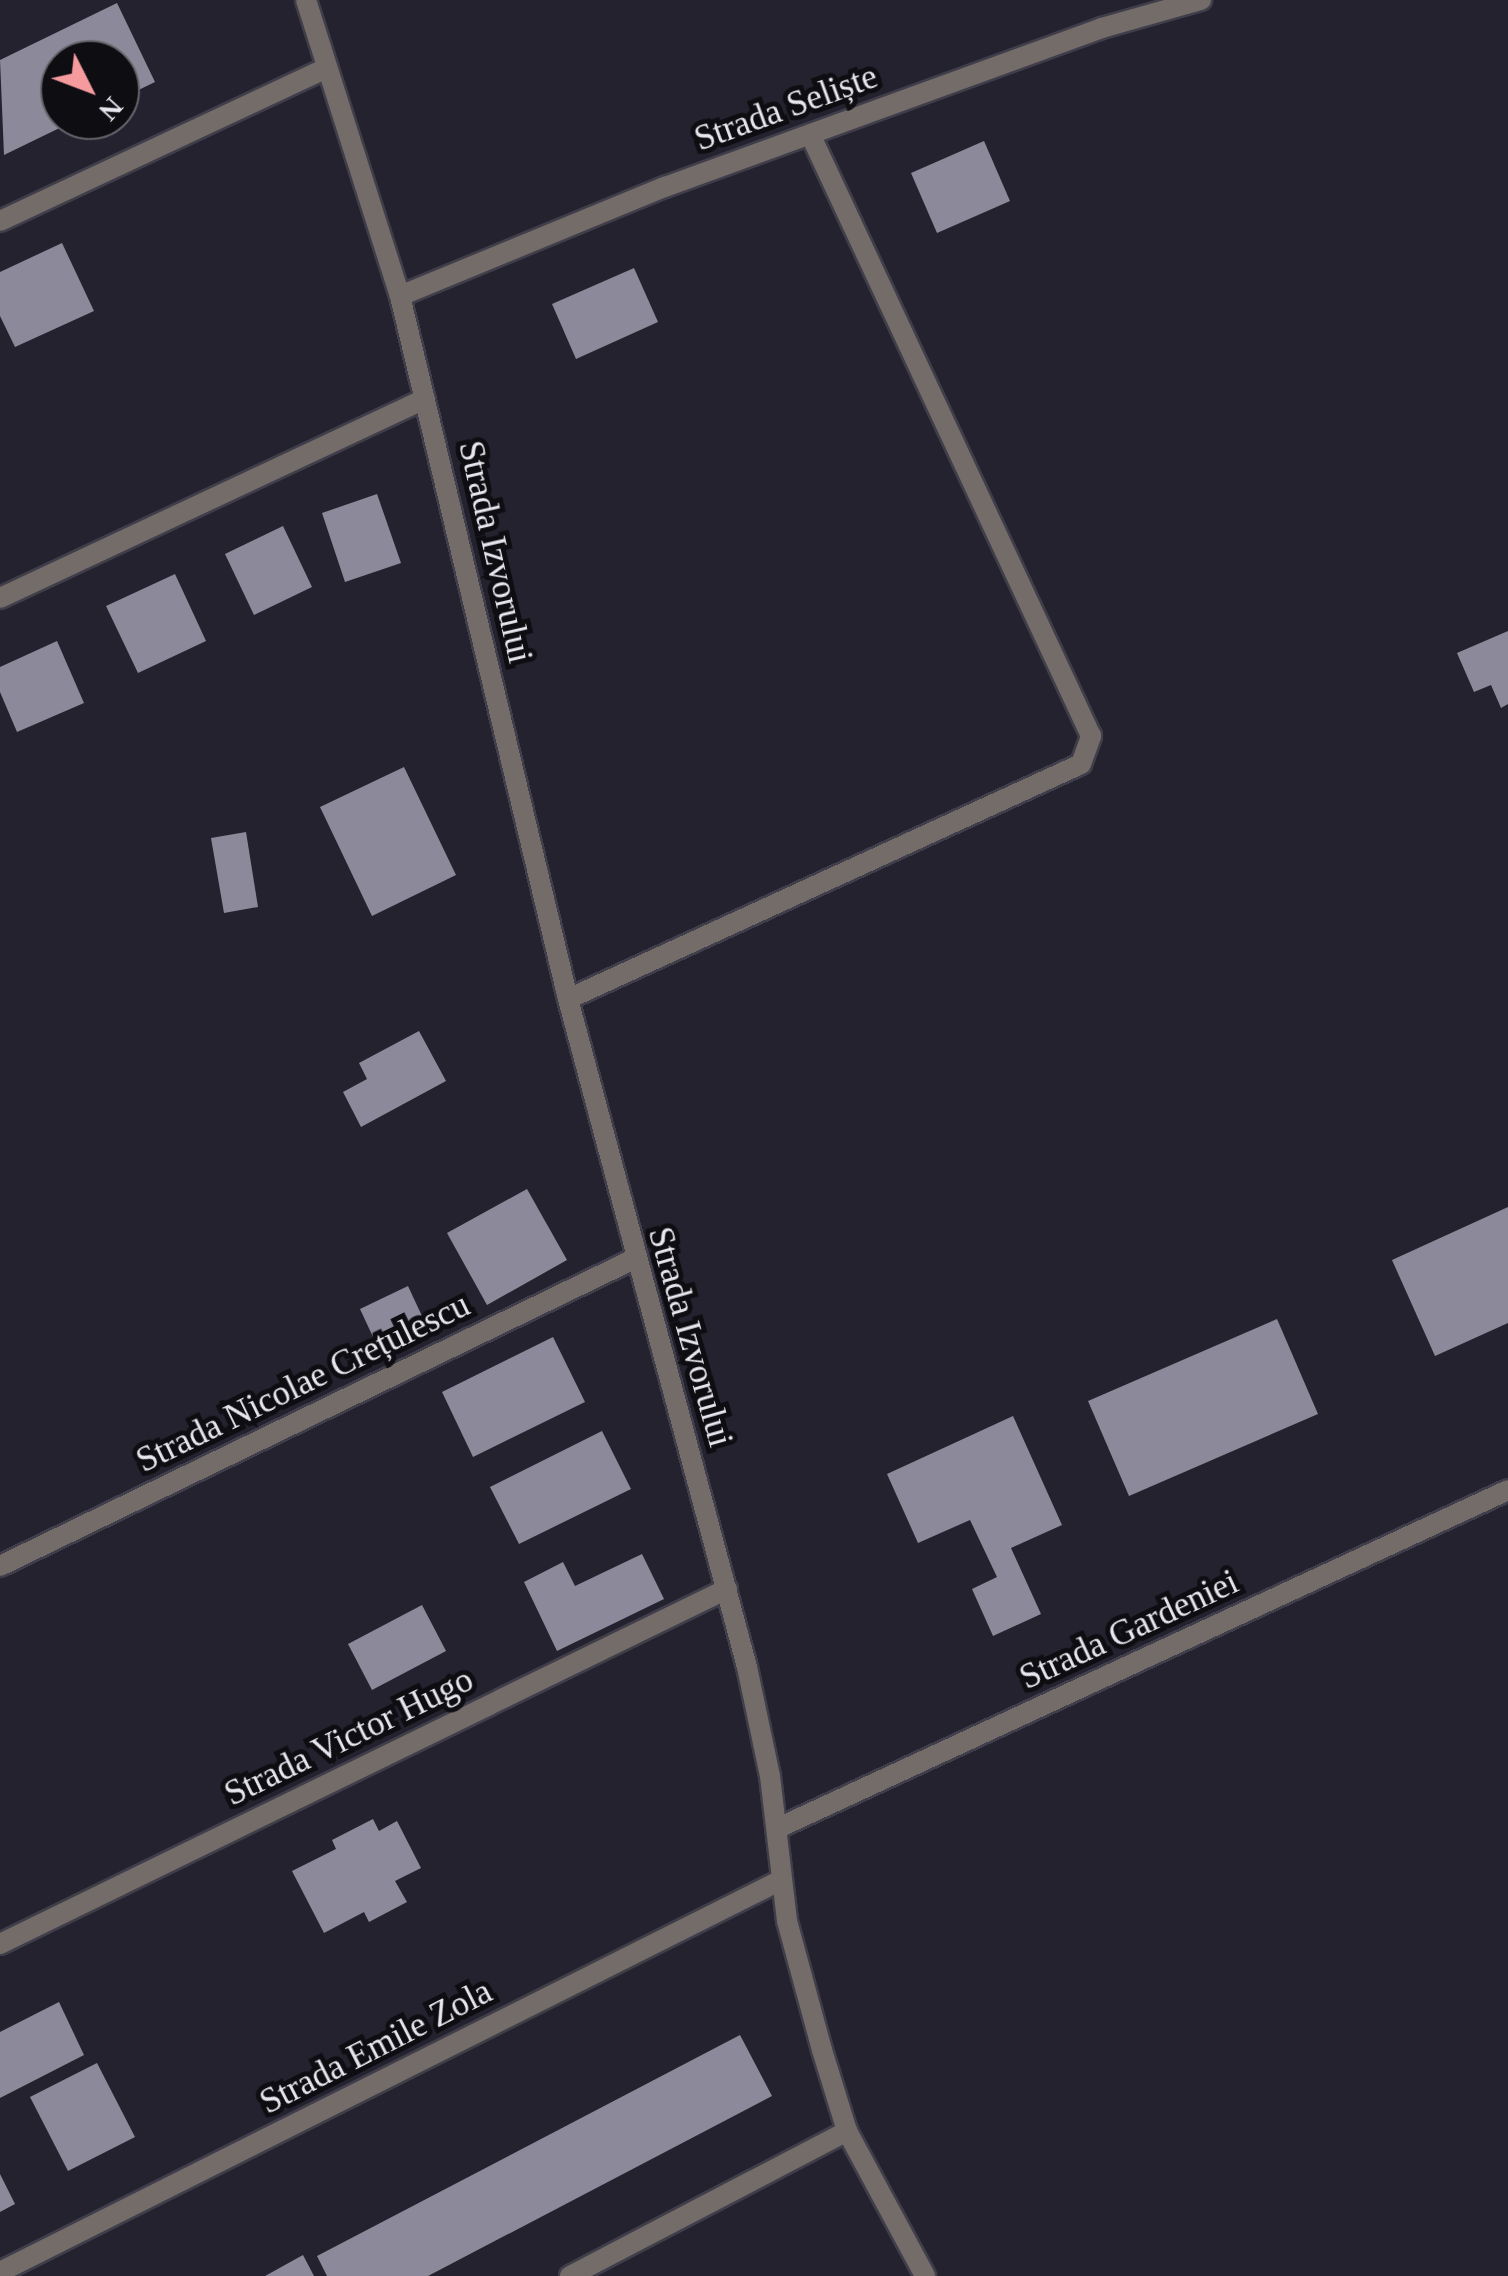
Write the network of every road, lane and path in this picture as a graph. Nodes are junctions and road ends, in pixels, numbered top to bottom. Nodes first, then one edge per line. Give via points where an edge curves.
1 (306, 0) edge
2 (1201, 0) edge
3 (327, 68) junction
4 (810, 134) junction
5 (0, 221) edge
6 (400, 296) junction
7 (425, 399) junction
8 (0, 598) edge
9 (568, 1000) junction
10 (634, 1259) junction
11 (1508, 1490) edge
12 (0, 1566) edge
13 (727, 1588) junction
14 (778, 1828) junction
15 (781, 1880) junction
16 (0, 1944) edge
17 (847, 2131) junction
18 (0, 2272) edge
19 (570, 2276) edge
20 (926, 2276) edge

1 - 3 street, Strada Izvorului
2 - 4 street, Strada Seliște via 1102,28
3 - 5 street
3 - 6 street, Strada Izvorului
4 - 6 street, Strada Seliște
4 - 9 street via 1092,736 1081,764
6 - 7 street, Strada Izvorului
7 - 8 street
7 - 9 street, Strada Izvorului
9 - 10 street, Strada Izvorului
10 - 12 street, Strada Nicolae Crețulescu
10 - 13 street, Strada Izvorului
11 - 14 street, Strada Gardeniei
13 - 14 street, Strada Izvorului
13 - 16 street, Strada Victor Hugo
14 - 15 street, Strada Izvorului
15 - 17 street, Strada Izvorului
15 - 18 street, Strada Emile Zola
17 - 19 street
17 - 20 street, Strada Izvorului

